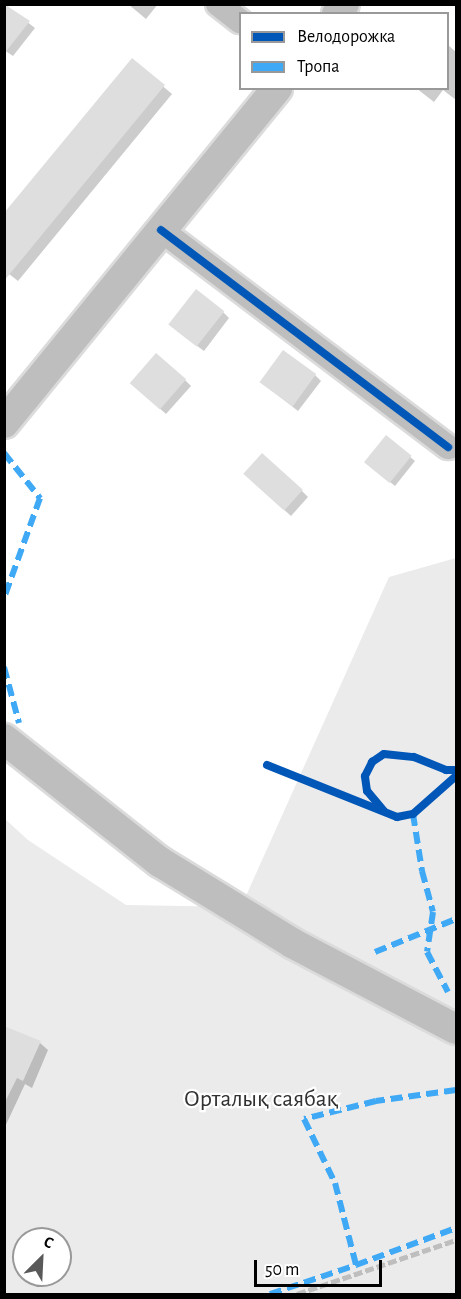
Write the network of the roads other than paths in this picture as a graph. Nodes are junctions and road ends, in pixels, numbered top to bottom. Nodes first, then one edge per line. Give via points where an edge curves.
1 (218, 4) edge
2 (239, 20) edge
3 (275, 90) edge
4 (162, 230) junction
5 (4, 423) edge
6 (448, 447) dead end
7 (4, 739) edge
8 (456, 1029) edge

1 - 2 street
3 - 4 main road
4 - 5 main road
4 - 6 street
7 - 8 main road via 160,862 292,943

